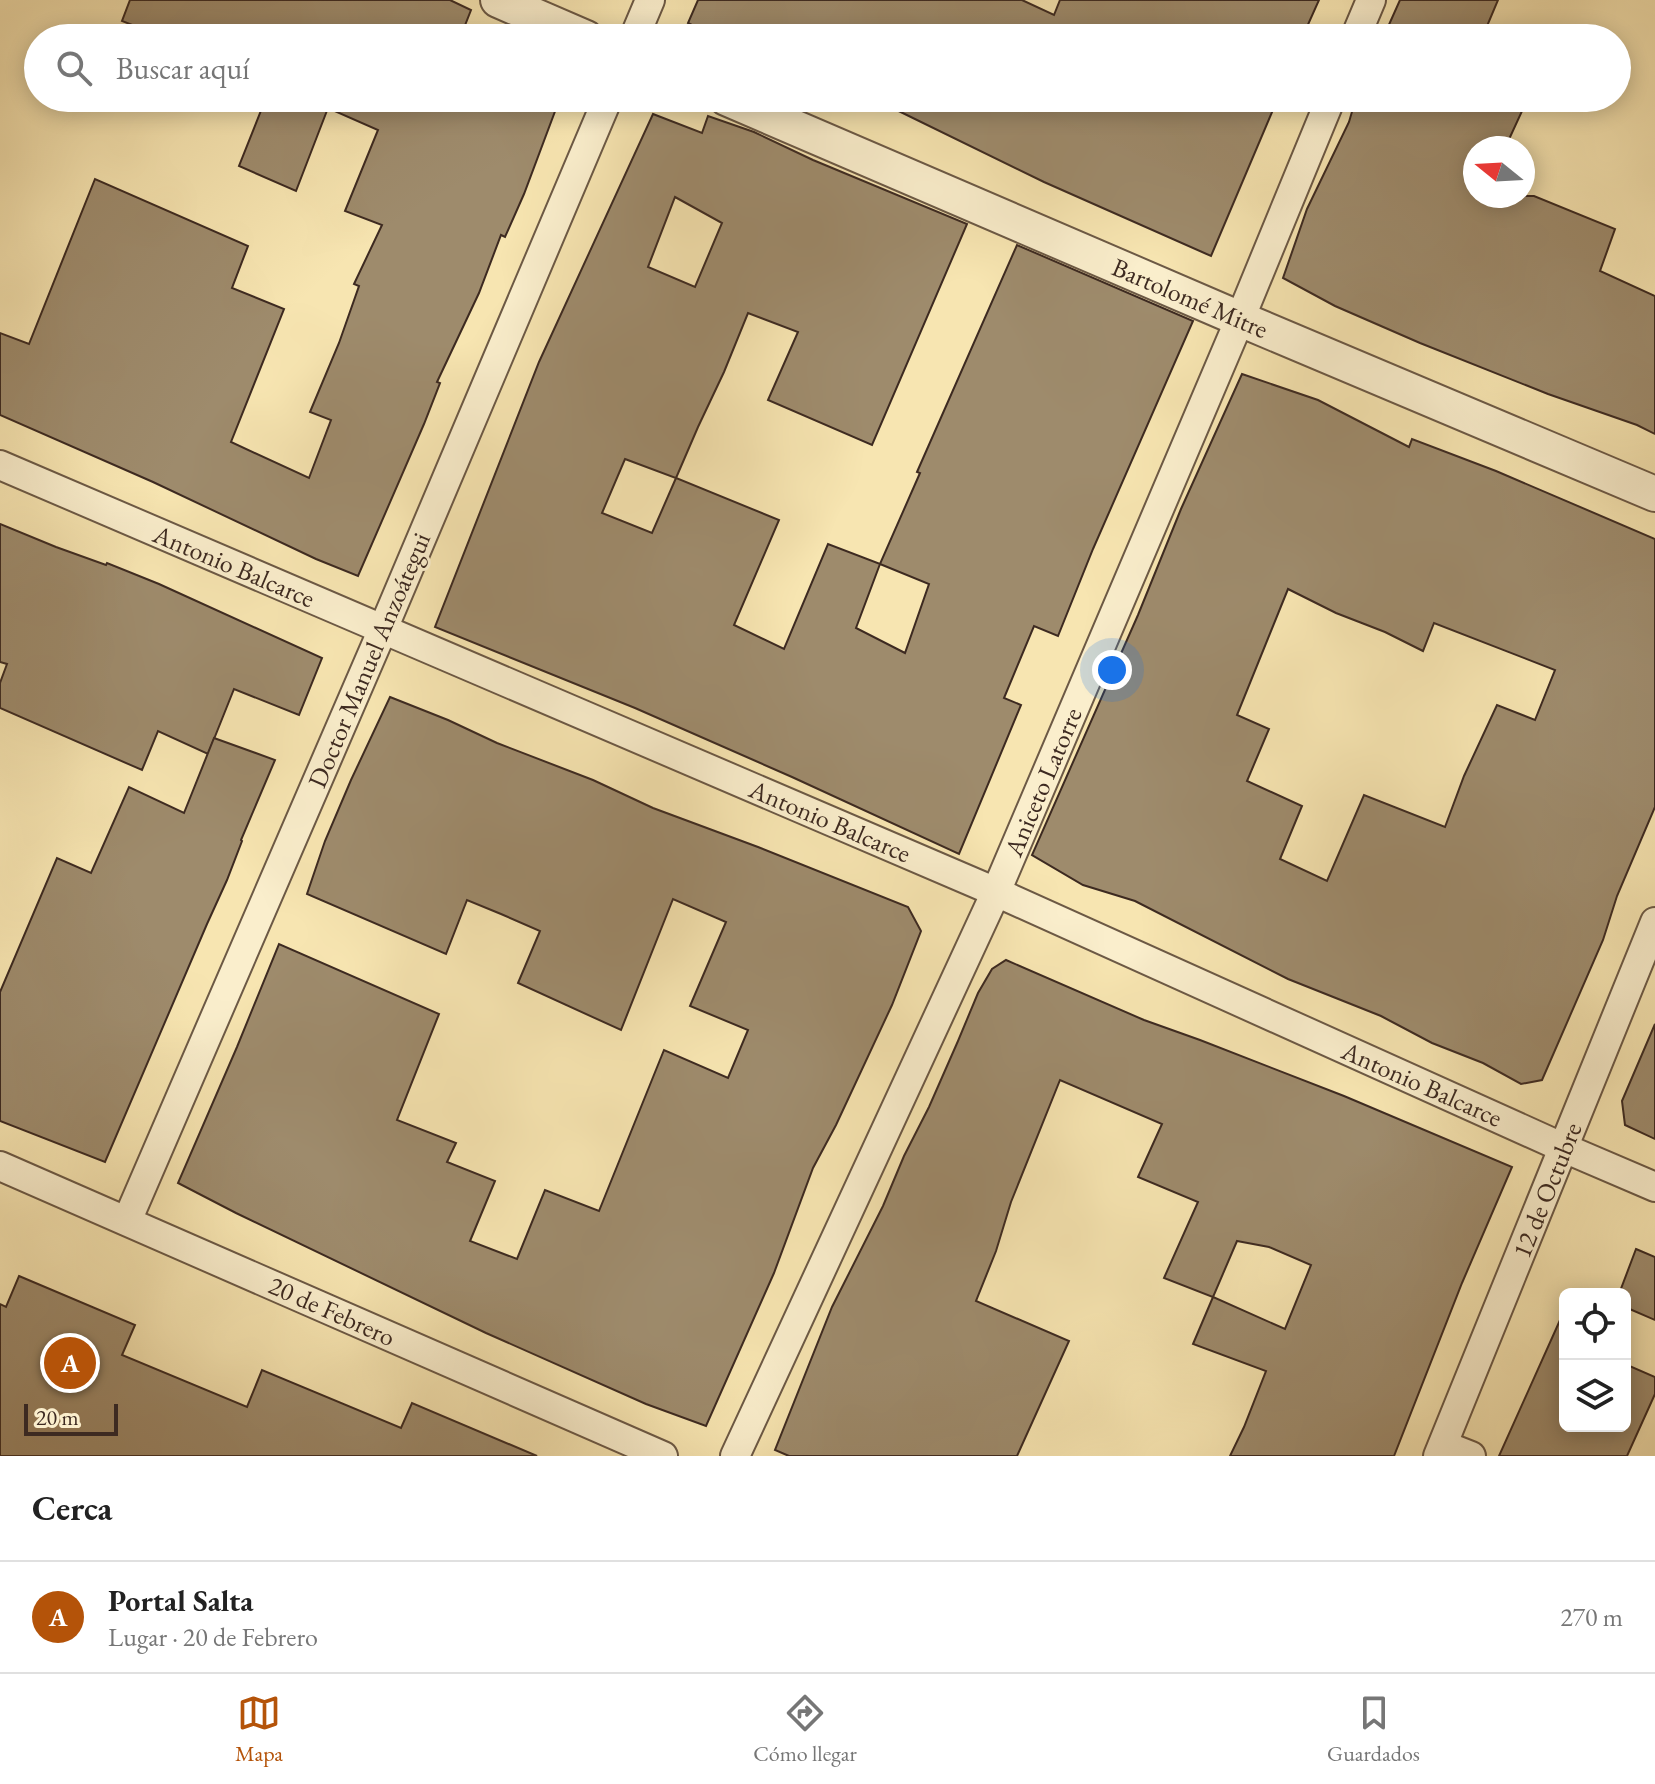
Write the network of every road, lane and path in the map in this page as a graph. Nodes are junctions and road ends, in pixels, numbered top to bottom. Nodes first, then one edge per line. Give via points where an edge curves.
1 (498, 0) edge
2 (650, 0) edge
3 (1371, 0) edge
4 (554, 24) edge
5 (640, 24) edge
6 (1361, 24) edge
7 (602, 112) edge
8 (759, 112) edge
9 (1325, 112) edge
10 (1240, 319) junction
11 (0, 465) edge
12 (1655, 494) edge
13 (383, 629) junction
14 (996, 892) junction
15 (1655, 922) edge
16 (1564, 1148) junction
17 (0, 1166) edge
18 (1655, 1187) edge
19 (127, 1221) junction
20 (1440, 1450) edge
21 (663, 1456) edge
22 (735, 1456) edge
23 (1471, 1456) edge

1 - 4 street
2 - 5 street
3 - 6 street
7 - 13 street, Doctor Manuel Anzoátegui
8 - 10 street, Bartolomé Mitre
9 - 10 street, Aniceto Latorre
10 - 12 street, Bartolomé Mitre
10 - 14 street, Aniceto Latorre
11 - 13 street, Antonio Balcarce
13 - 14 street, Antonio Balcarce
13 - 19 street, Doctor Manuel Anzoátegui
14 - 16 street, Antonio Balcarce
14 - 22 street, Aniceto Latorre
15 - 16 street, 12 de Octubre
16 - 18 street, Antonio Balcarce
16 - 20 street, 12 de Octubre
17 - 19 street, 20 de Febrero
19 - 21 street, 20 de Febrero
20 - 23 street

